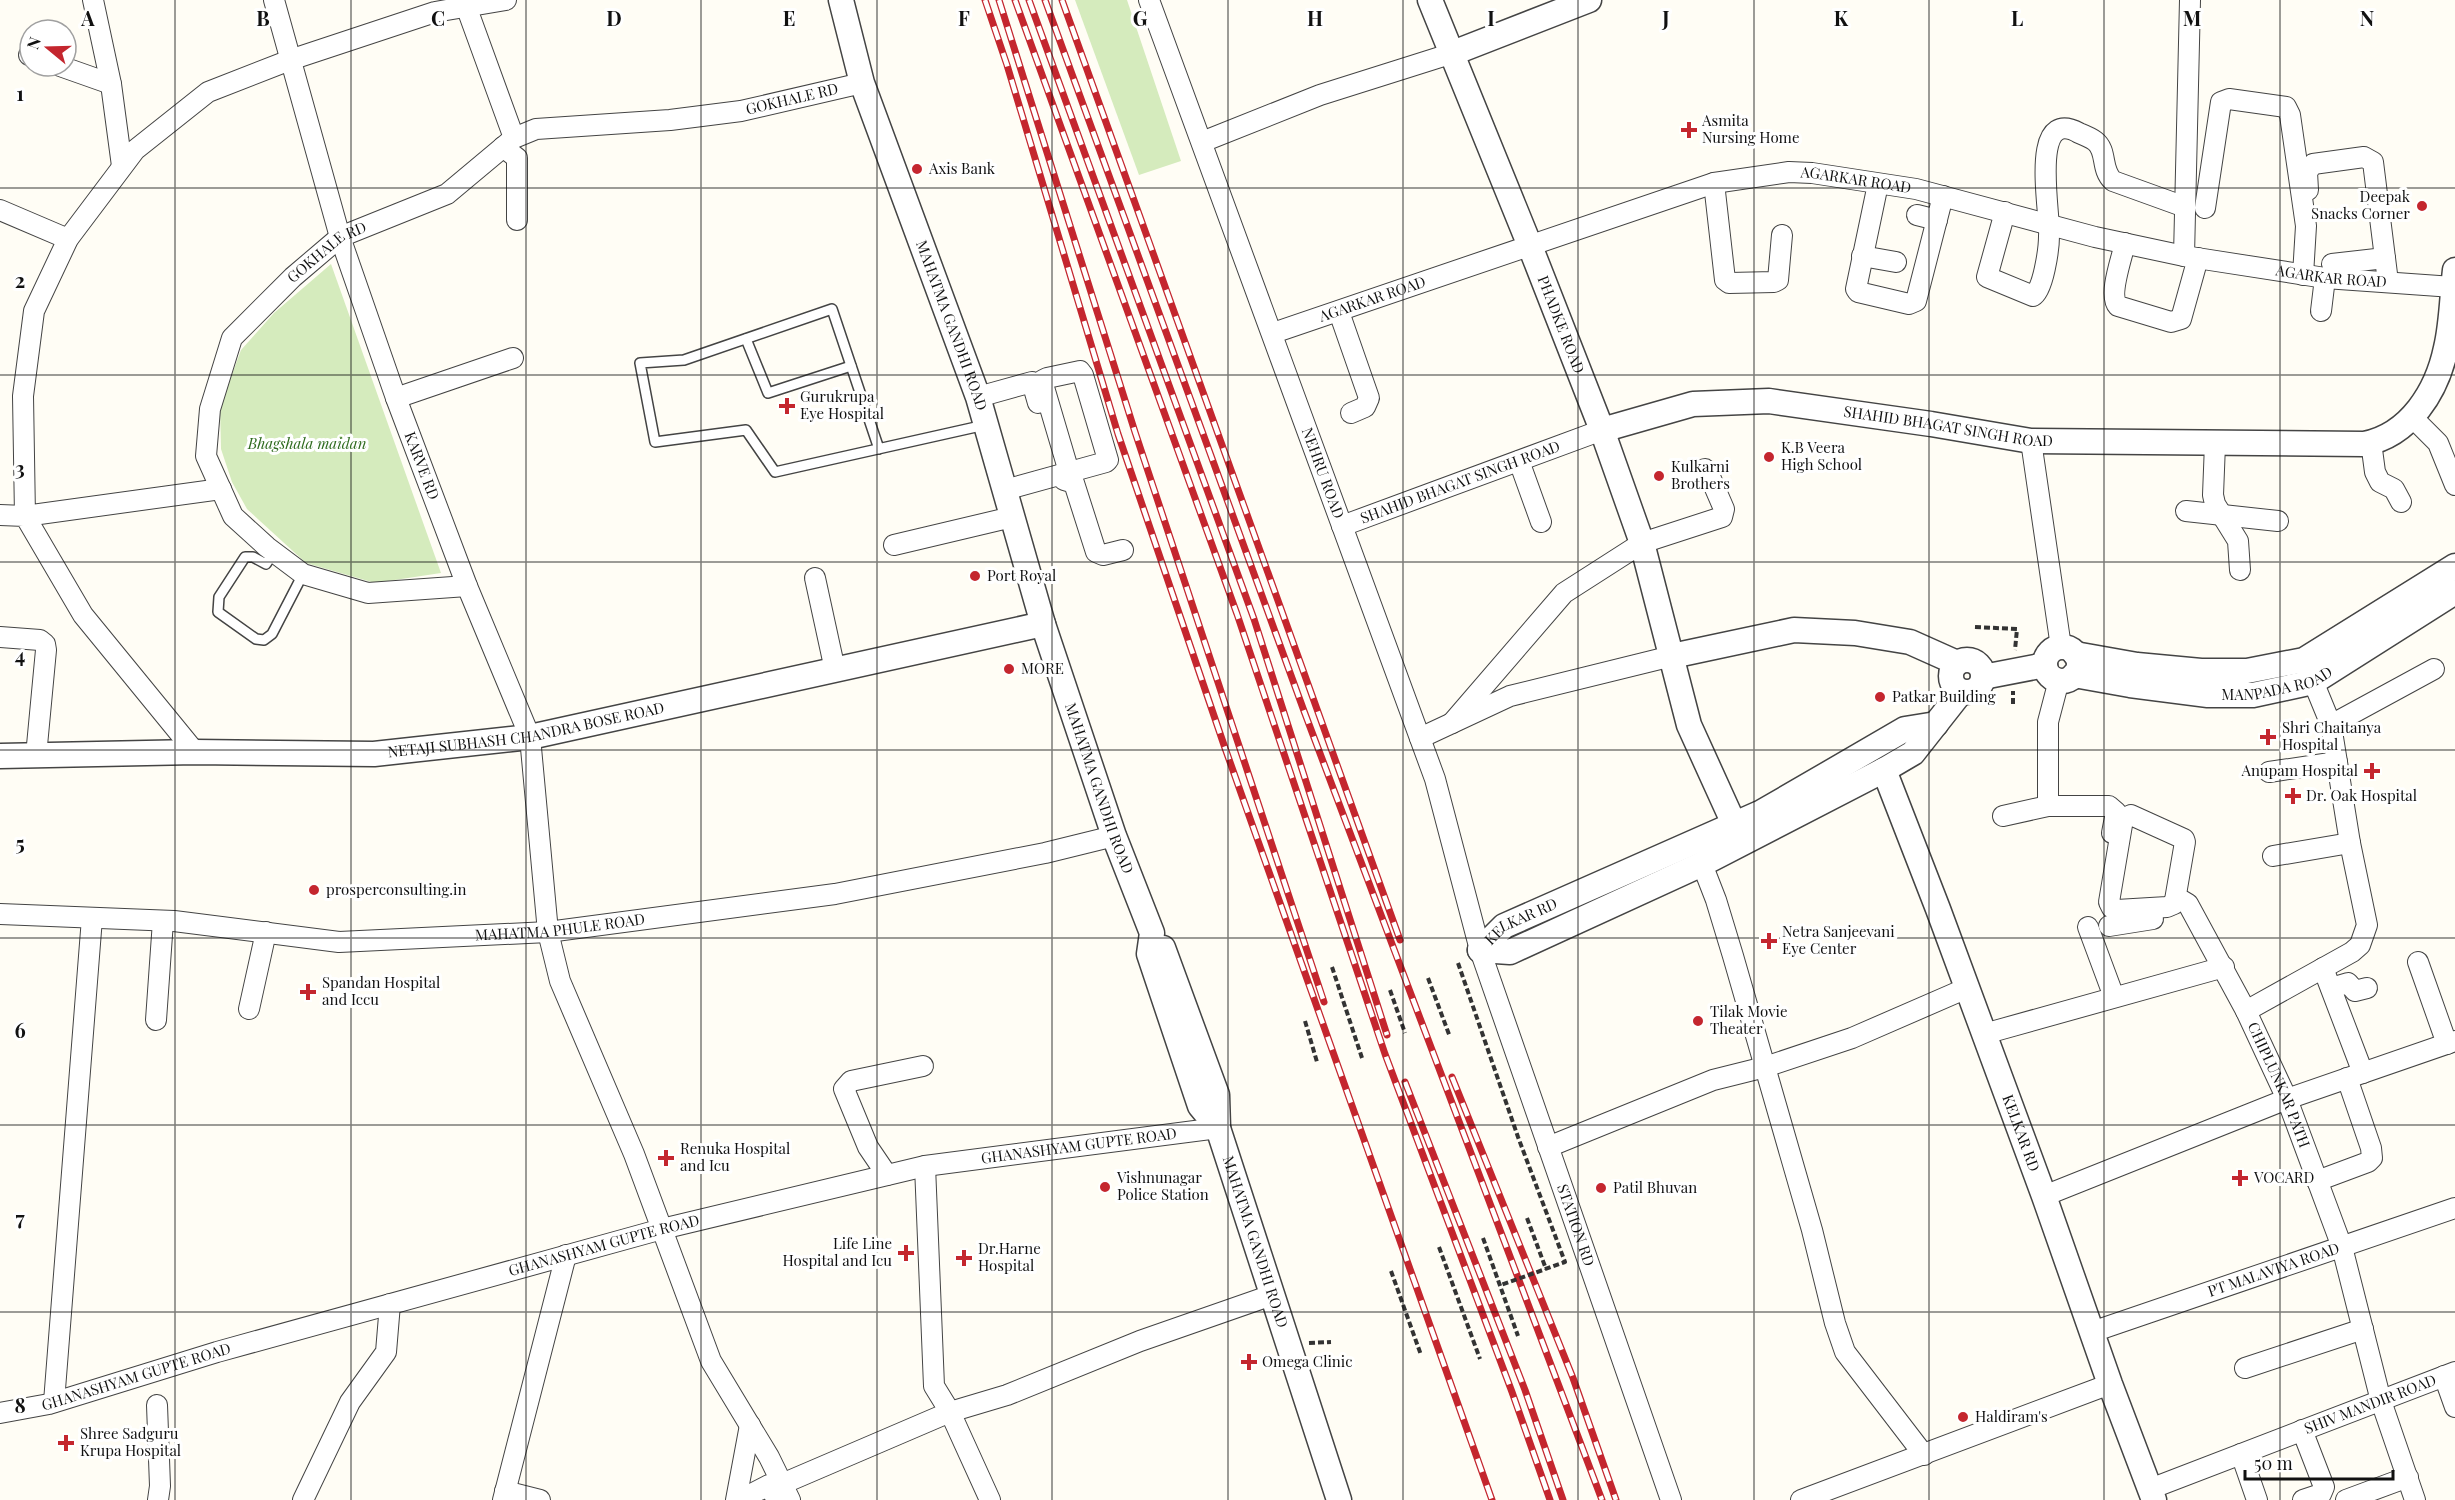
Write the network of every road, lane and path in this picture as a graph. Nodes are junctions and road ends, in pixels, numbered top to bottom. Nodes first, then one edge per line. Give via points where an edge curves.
1 (93, 0) edge
2 (274, 0) edge
3 (506, 0) edge
4 (841, 0) edge
5 (1149, 0) edge
6 (1430, 0) edge
7 (1589, 0) edge
8 (2190, 0) edge
9 (466, 6) junction
10 (1453, 53) junction
11 (290, 60) junction
12 (78, 72) edge
13 (862, 83) junction
14 (111, 84) junction
15 (1202, 142) junction
16 (509, 143) junction
17 (122, 166) junction
18 (2186, 175) junction
19 (2209, 179) junction
20 (1714, 183) junction
21 (1878, 184) junction
22 (1943, 196) junction
23 (2185, 207) junction
24 (2205, 208) dead end
25 (0, 210) edge
26 (2005, 212) junction
27 (1917, 215) dead end
28 (517, 220) dead end
29 (1937, 220) junction
30 (2048, 224) junction
31 (1782, 235) dead end
32 (340, 237) junction
33 (68, 239) junction
34 (2125, 243) junction
35 (1530, 246) junction
36 (1862, 256) junction
37 (2191, 257) junction
38 (2385, 258) junction
39 (1896, 262) dead end
40 (2319, 273) junction
41 (2454, 279) edge
42 (2388, 282) junction
43 (1339, 312) junction
44 (2321, 312) dead end
45 (1273, 333) junction
46 (746, 339) junction
47 (2451, 340) edge
48 (513, 358) dead end
49 (851, 366) junction
50 (978, 397) junction
51 (396, 398) junction
52 (1351, 413) dead end
53 (2413, 418) junction
54 (986, 425) junction
55 (1602, 430) junction
56 (2031, 441) junction
57 (2372, 442) junction
58 (2215, 444) junction
59 (879, 449) junction
60 (1519, 461) junction
61 (1061, 474) junction
62 (1683, 474) dead end
63 (2455, 485) edge
64 (221, 489) junction
65 (1005, 490) junction
66 (2401, 502) dead end
67 (2186, 511) dead end
68 (0, 515) edge
69 (2222, 515) junction
70 (25, 516) junction
71 (1012, 517) junction
72 (2278, 521) dead end
73 (1541, 522) dead end
74 (1342, 526) junction
75 (1642, 543) junction
76 (894, 545) dead end
77 (1123, 550) dead end
78 (274, 552) junction
79 (2455, 566) edge
80 (2240, 570) dead end
81 (303, 574) junction
82 (815, 578) dead end
83 (467, 586) junction
84 (2455, 592) edge
85 (1043, 624) junction
86 (1975, 627) dead end
87 (2017, 629) dead end
88 (0, 637) edge
89 (1672, 656) junction
90 (2304, 660) junction
91 (1957, 663) junction
92 (2063, 664) junction
93 (2434, 669) dead end
94 (835, 670) junction
95 (1983, 677) junction
96 (2313, 682) junction
97 (1961, 692) junction
98 (1452, 723) junction
99 (1936, 724) junction
100 (2331, 725) junction
101 (530, 737) junction
102 (1420, 738) junction
103 (195, 752) junction
104 (0, 756) edge
105 (36, 756) junction
106 (2337, 762) junction
107 (1884, 770) junction
108 (2269, 772) dead end
109 (2048, 806) junction
110 (2003, 816) dead end
111 (1734, 824) junction
112 (1114, 836) junction
113 (2350, 843) junction
114 (2273, 856) dead end
115 (1702, 864) junction
116 (2175, 900) junction
117 (2100, 904) dead end
118 (2193, 912) junction
119 (0, 914) edge
120 (92, 918) junction
121 (163, 921) junction
122 (2109, 926) dead end
123 (2088, 927) dead end
124 (266, 932) junction
125 (548, 932) junction
126 (1480, 950) junction
127 (2418, 962) dead end
128 (1458, 963) dead end
129 (1332, 967) dead end
130 (2224, 967) junction
131 (2324, 968) junction
132 (1428, 978) dead end
133 (1967, 988) junction
134 (2331, 988) junction
135 (2367, 988) dead end
136 (1390, 990) dead end
137 (2114, 997) junction
138 (249, 1009) dead end
139 (2246, 1011) junction
140 (156, 1020) dead end
141 (1305, 1021) dead end
142 (1405, 1033) dead end
143 (1984, 1034) junction
144 (1450, 1037) dead end
145 (2451, 1043) edge
146 (1362, 1058) dead end
147 (1317, 1062) dead end
148 (923, 1066) dead end
149 (1765, 1067) junction
150 (2355, 1076) junction
151 (2287, 1099) junction
152 (1218, 1128) junction
153 (1548, 1147) junction
154 (925, 1166) junction
155 (886, 1175) junction
156 (2317, 1181) junction
157 (2044, 1196) junction
158 (2455, 1208) edge
159 (1527, 1218) dead end
160 (662, 1229) junction
161 (1483, 1238) dead end
162 (1439, 1247) dead end
163 (2342, 1247) junction
164 (566, 1255) junction
165 (1546, 1269) junction
166 (1391, 1271) dead end
167 (1500, 1285) junction
168 (1272, 1295) junction
169 (390, 1304) junction
170 (2363, 1329) junction
171 (2092, 1332) junction
172 (1518, 1336) dead end
173 (1421, 1355) dead end
174 (1480, 1359) dead end
175 (2245, 1368) dead end
176 (2449, 1374) edge
177 (2110, 1384) junction
178 (2381, 1401) junction
179 (54, 1402) junction
180 (157, 1405) dead end
181 (2455, 1407) edge
182 (950, 1412) junction
183 (0, 1413) edge
184 (750, 1425) junction
185 (2307, 1429) junction
186 (2241, 1454) junction
187 (1924, 1455) junction
188 (2405, 1471) junction
189 (2358, 1482) dead end
190 (2152, 1494) edge
191 (2339, 1494) edge
192 (504, 1495) edge
193 (783, 1495) edge
194 (158, 1500) edge
195 (303, 1500) edge
196 (540, 1500) edge
197 (738, 1500) edge
198 (990, 1500) edge
199 (1339, 1500) edge
200 (1671, 1500) edge
201 (1801, 1500) edge
202 (2257, 1500) edge
203 (2303, 1500) edge
204 (2415, 1500) edge

1 - 14 street
2 - 11 street, KARVE RD
3 - 9 street
4 - 13 street, MAHATMA GANDHI ROAD
5 - 15 street, NEHRU ROAD
6 - 10 street, PHADKE ROAD
7 - 10 street
8 - 18 street
9 - 11 street via 435,12
9 - 16 street
10 - 15 street via 1320,95
10 - 35 street, PHADKE ROAD
11 - 17 street via 208,92 135,150
11 - 32 street, KARVE RD
12 - 14 street
13 - 16 street, GOKHALE RD via 741,111 536,129
13 - 50 street, MAHATMA GANDHI ROAD
14 - 17 street
15 - 45 street, NEHRU ROAD
16 - 28 street via 517,158
16 - 32 street, GOKHALE RD via 447,194
17 - 33 street
18 - 19 street
18 - 23 street
19 - 24 street
19 - 40 street via 2221,102 2229,99 2286,107 2306,226
20 - 21 street, AGARKAR ROAD via 1800,172
20 - 31 street via 1724,275 1729,283 1778,280
20 - 35 street, AGARKAR ROAD
21 - 22 street, AGARKAR ROAD
21 - 36 street
22 - 26 street, AGARKAR ROAD
22 - 29 street
23 - 30 street via 2113,181 2105,174 2102,149 2095,141 2063,127 2051,135 2047,151
23 - 37 street
25 - 33 street
26 - 30 street, AGARKAR ROAD
26 - 30 street via 1987,277 2028,295 2033,296 2040,289 2050,235
27 - 29 street
29 - 36 street via 1913,304 1858,292
30 - 34 street, AGARKAR ROAD
32 - 51 street, KARVE RD
32 - 64 street, GOKHALE RD via 292,277 232,338 210,409 206,456
33 - 70 street via 34,311 23,396
34 - 37 street, AGARKAR ROAD
34 - 37 street via 2114,301 2118,306 2171,321 2181,320
35 - 43 street, AGARKAR ROAD
35 - 55 street, PHADKE ROAD
36 - 39 street
37 - 40 street, AGARKAR ROAD
38 - 40 street
38 - 40 street via 2373,162 2364,158 2313,164 2307,172
38 - 42 street
40 - 42 street, AGARKAR ROAD
40 - 44 street
41 - 42 street, AGARKAR ROAD
41 - 47 street, SHAHID BHAGAT SINGH ROAD
43 - 45 street, AGARKAR ROAD
43 - 52 street via 1369,398 1365,407
45 - 74 street, NEHRU ROAD
46 - 49 lane via 768,393
46 - 49 lane via 832,309
46 - 59 lane via 684,360 640,363 655,442 746,430 775,472
47 - 53 street, SHAHID BHAGAT SINGH ROAD via 2434,386
48 - 51 street
49 - 59 lane
50 - 54 street, MAHATMA GANDHI ROAD
50 - 61 street via 1033,383
51 - 83 street, KARVE RD
53 - 57 street, SHAHID BHAGAT SINGH ROAD
53 - 63 street via 2438,443
54 - 59 lane
54 - 65 street, MAHATMA GANDHI ROAD
55 - 56 street, SHAHID BHAGAT SINGH ROAD via 1693,404 1769,401
55 - 60 street, SHAHID BHAGAT SINGH ROAD
55 - 75 street, PHADKE ROAD
56 - 58 street, SHAHID BHAGAT SINGH ROAD
56 - 92 street
57 - 58 street, SHAHID BHAGAT SINGH ROAD
57 - 66 street via 2375,472 2380,482 2394,489
58 - 69 street via 2213,495
60 - 73 street
60 - 74 street, SHAHID BHAGAT SINGH ROAD
61 - 61 street via 1108,460 1083,375 1075,370 1047,378 1043,384
61 - 65 street
61 - 77 street via 1064,480 1074,483 1096,552 1103,555
62 - 75 street via 1705,469 1724,508 1722,517
64 - 70 street
64 - 78 street, GOKHALE RD via 233,516
65 - 71 street, MAHATMA GANDHI ROAD
67 - 69 street
68 - 70 street
69 - 72 street
69 - 80 street via 2240,546
70 - 103 street via 83,615
71 - 76 street
71 - 85 street, MAHATMA GANDHI ROAD
74 - 102 street, NEHRU ROAD
75 - 89 street, PHADKE ROAD
75 - 98 street via 1564,593
78 - 81 street, GOKHALE RD
78 - 81 lane via 266,564 245,557 219,597 218,612 256,639 264,640 272,634
79 - 90 street, MANPADA ROAD
81 - 83 street, GOKHALE RD via 368,593
82 - 94 street
83 - 101 street, KARVE RD
84 - 96 street, MANPADA ROAD
85 - 94 street, NETAJI SUBHASH CHANDRA BOSE ROAD
85 - 112 street, MAHATMA GANDHI ROAD
86 - 87 path
88 - 105 street via 40,640 45,644
89 - 91 street via 1794,630 1856,633 1910,642
89 - 98 street via 1510,696
89 - 111 street, PHADKE ROAD via 1689,725
90 - 92 street, MANPADA ROAD via 2247,671
90 - 96 street, CHIPLUNKAR PATH
91 - 95 street via 1976,663
91 - 97 street via 1950,677
92 - 95 street
92 - 96 street, MANPADA ROAD via 2130,685 2208,695 2253,695
92 - 109 street via 2049,722
93 - 100 street
94 - 101 street, NETAJI SUBHASH CHANDRA BOSE ROAD
95 - 97 street via 1975,691
96 - 100 street, CHIPLUNKAR PATH
97 - 99 street, KELKAR RD
98 - 102 street
99 - 107 street, KELKAR RD via 1913,753
99 - 111 street, KELKAR RD via 1905,729 1762,812
100 - 106 street, CHIPLUNKAR PATH
101 - 103 street, NETAJI SUBHASH CHANDRA BOSE ROAD via 374,754
101 - 125 street, KARVE RD
102 - 126 street, NEHRU ROAD via 1435,779
103 - 105 street, NETAJI SUBHASH CHANDRA BOSE ROAD
104 - 105 street, NETAJI SUBHASH CHANDRA BOSE ROAD
106 - 108 street
106 - 113 street, CHIPLUNKAR PATH
107 - 115 street, KELKAR RD
107 - 133 street, KELKAR RD
109 - 110 street
109 - 117 street via 2109,806 2116,812
111 - 126 street, KELKAR RD via 1504,926
112 - 125 street, MAHATMA PHULE ROAD via 835,894
112 - 152 street, MAHATMA GANDHI ROAD via 1152,933 1149,954 1200,1106
113 - 114 street
113 - 131 street, CHIPLUNKAR PATH via 2367,925 2360,945
115 - 126 street, KELKAR RD via 1510,952
115 - 149 street
116 - 116 street via 2168,907 2112,908 2109,902 2126,816 2184,839 2186,846
116 - 118 street via 2183,901
118 - 122 street
118 - 130 street
119 - 120 street, MAHATMA PHULE ROAD
120 - 121 street, MAHATMA PHULE ROAD
120 - 179 street
121 - 124 street, MAHATMA PHULE ROAD
121 - 140 street
123 - 137 street
124 - 125 street, MAHATMA PHULE ROAD via 339,942
124 - 138 street
125 - 160 street, KARVE RD via 560,981
126 - 153 street, STATION RD
127 - 145 street
128 - 165 path, bridge via 1564,1262
129 - 146 path
130 - 137 street
130 - 139 street
131 - 134 street
131 - 139 street, CHIPLUNKAR PATH
132 - 144 path
133 - 143 street, KELKAR RD
133 - 149 street via 1852,1038
134 - 135 street via 2348,983 2355,991
134 - 150 street
136 - 142 path
137 - 143 street
139 - 151 street, CHIPLUNKAR PATH
141 - 147 path
143 - 157 street, KELKAR RD
145 - 150 street
148 - 155 street via 850,1081 844,1089 868,1147
149 - 153 street via 1713,1080
149 - 187 street via 1845,1352
150 - 151 street
150 - 156 street via 2372,1158
151 - 156 street, CHIPLUNKAR PATH
151 - 157 street
152 - 154 street, GHANASHYAM GUPTE ROAD
152 - 168 street, MAHATMA GANDHI ROAD
153 - 200 street, STATION RD
154 - 155 street, GHANASHYAM GUPTE ROAD
154 - 182 street via 934,1386
155 - 160 street, GHANASHYAM GUPTE ROAD
156 - 163 street, CHIPLUNKAR PATH
157 - 171 street, KELKAR RD
158 - 163 street, PT MALAVIYA ROAD
159 - 165 path
160 - 164 street, GHANASHYAM GUPTE ROAD
160 - 184 street, KARVE RD via 711,1361
161 - 167 path
162 - 174 path
163 - 170 street, CHIPLUNKAR PATH
163 - 171 street, PT MALAVIYA ROAD
164 - 169 street, GHANASHYAM GUPTE ROAD
164 - 192 street
165 - 167 path, bridge
166 - 173 path
167 - 172 path
168 - 182 street via 1140,1341 1007,1395
168 - 199 street, MAHATMA GANDHI ROAD
169 - 179 street, GHANASHYAM GUPTE ROAD
169 - 195 street via 386,1352 350,1402
170 - 175 street
170 - 178 street, CHIPLUNKAR PATH
171 - 177 street, KELKAR RD
176 - 178 street, SHIV MANDIR ROAD
176 - 181 street
177 - 187 street
177 - 190 street, KELKAR RD
178 - 185 street, SHIV MANDIR ROAD
178 - 188 street, CHIPLUNKAR PATH
179 - 183 street, GHANASHYAM GUPTE ROAD
180 - 194 street
182 - 193 street
182 - 198 street
184 - 193 street, KARVE RD
184 - 197 street
185 - 186 street, SHIV MANDIR ROAD
185 - 191 street
185 - 203 street via 2324,1487 2321,1494
186 - 190 street, SHIV MANDIR ROAD
186 - 202 street
187 - 201 street
188 - 189 street
188 - 191 street
188 - 204 street, CHIPLUNKAR PATH
192 - 196 street
193 - 197 street via 769,1485

